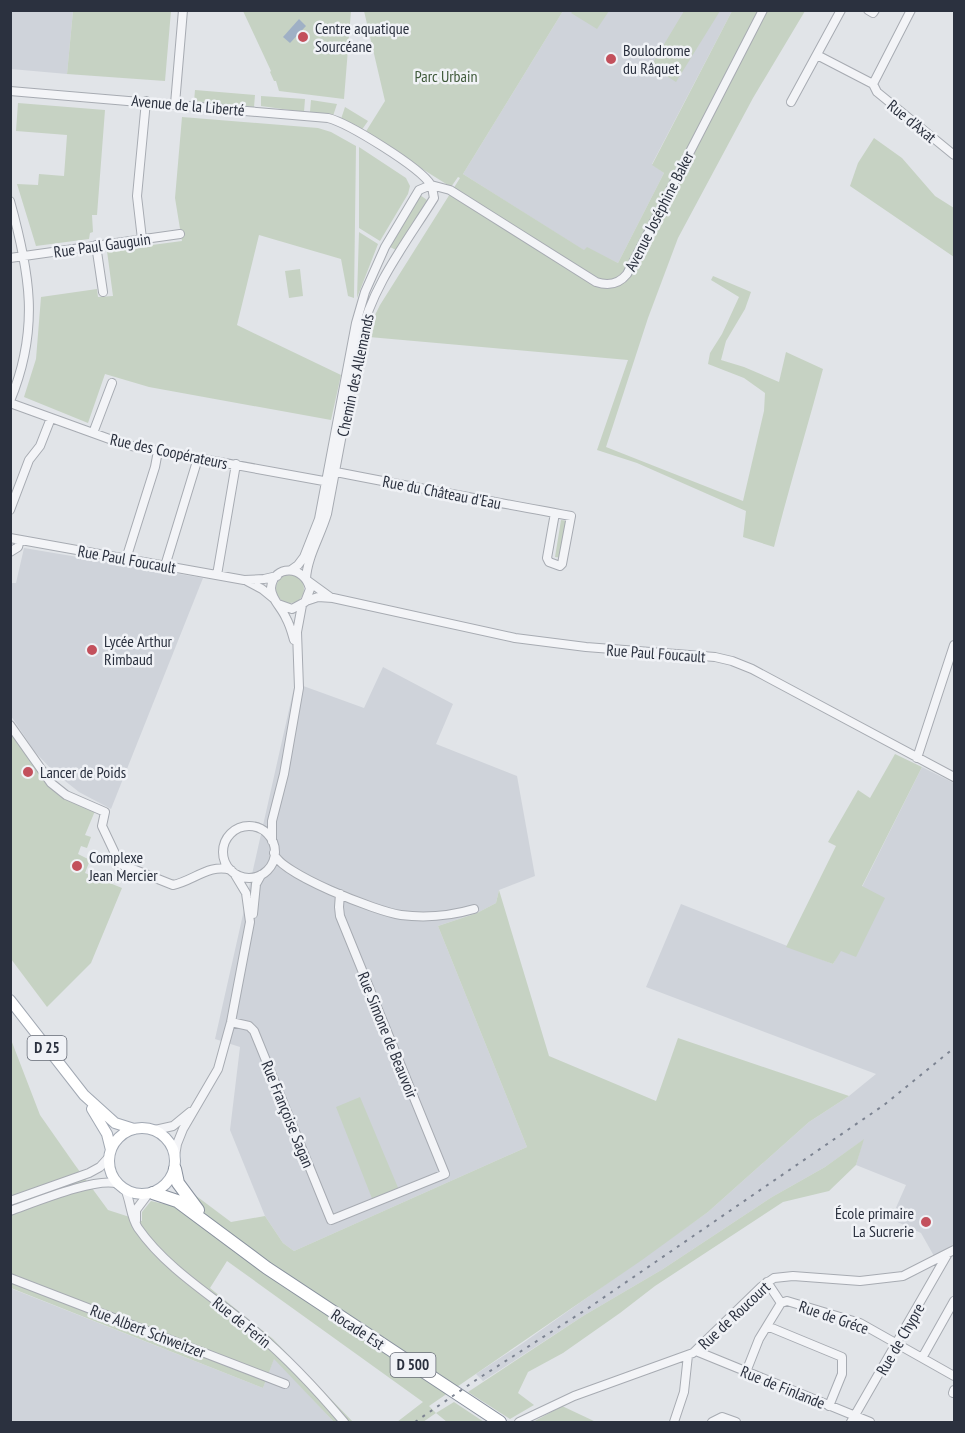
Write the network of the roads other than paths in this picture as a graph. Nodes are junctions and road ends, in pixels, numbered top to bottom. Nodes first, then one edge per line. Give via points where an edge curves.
1 (183, 10) edge
2 (763, 10) edge
3 (841, 10) edge
4 (868, 10) edge
5 (874, 10) edge
6 (911, 10) edge
7 (817, 55) junction
8 (873, 84) junction
9 (10, 91) edge
10 (146, 101) junction
11 (791, 102) dead end
12 (175, 104) junction
13 (954, 155) edge
14 (431, 185) junction
15 (10, 201) edge
16 (180, 234) dead end
17 (142, 239) junction
18 (96, 245) junction
19 (25, 255) junction
20 (10, 258) edge
21 (103, 292) dead end
22 (112, 383) dead end
23 (10, 402) edge
24 (51, 418) junction
25 (93, 433) junction
26 (158, 451) junction
27 (198, 458) junction
28 (236, 464) junction
29 (331, 471) junction
30 (329, 482) junction
31 (10, 510) edge
32 (555, 513) junction
33 (10, 538) edge
34 (20, 540) junction
35 (10, 552) edge
36 (126, 559) junction
37 (165, 566) junction
38 (291, 570) junction
39 (217, 575) junction
40 (277, 576) junction
41 (244, 580) junction
42 (307, 580) junction
43 (333, 598) junction
44 (276, 601) junction
45 (304, 603) junction
46 (954, 645) edge
47 (297, 652) junction
48 (10, 725) edge
49 (917, 758) junction
50 (954, 777) edge
51 (277, 803) junction
52 (252, 826) junction
53 (272, 841) junction
54 (224, 848) junction
55 (274, 853) junction
56 (292, 871) junction
57 (203, 872) junction
58 (233, 872) junction
59 (262, 874) junction
60 (340, 894) junction
61 (474, 909) dead end
62 (249, 934) junction
63 (10, 1000) edge
64 (231, 1022) junction
65 (84, 1095) junction
66 (198, 1103) junction
67 (134, 1129) junction
68 (155, 1130) junction
69 (110, 1153) junction
70 (175, 1156) junction
71 (175, 1169) junction
72 (122, 1187) junction
73 (150, 1193) junction
74 (10, 1201) edge
75 (10, 1211) edge
76 (331, 1220) joint
77 (136, 1224) junction
78 (218, 1230) junction
79 (951, 1252) edge
80 (10, 1278) edge
81 (767, 1282) junction
82 (954, 1301) edge
83 (781, 1302) junction
84 (767, 1326) junction
85 (897, 1344) junction
86 (692, 1353) junction
87 (922, 1358) junction
88 (746, 1372) junction
89 (954, 1376) edge
90 (285, 1384) dead end
91 (829, 1406) junction
92 (853, 1419) edge
93 (344, 1422) edge
94 (500, 1422) edge
95 (519, 1422) edge
96 (674, 1422) edge
97 (712, 1422) edge
98 (736, 1422) edge
99 (870, 1422) edge

1 - 12 street
2 - 14 street, Avenue Joséphine Baker via 621,280 596,282 450,190
3 - 7 street
4 - 5 street
6 - 8 street
7 - 8 street, Rue d'Axat
7 - 11 street
8 - 13 street, Rue d'Axat via 877,92
9 - 10 street, Avenue de la Liberté
10 - 12 street, Avenue de la Liberté
10 - 17 street via 137,196
12 - 14 street, Avenue de la Liberté via 336,120 417,170
14 - 29 street, Chemin des Allemands via 434,198 375,292 367,312
14 - 29 street, Chemin des Allemands via 419,190 363,297
15 - 19 street
16 - 17 street, Rue Paul Gauguin
17 - 18 street, Rue Paul Gauguin
18 - 19 street, Rue Paul Gauguin
18 - 21 street
19 - 20 street, Rue Paul Gauguin
19 - 23 street via 28,329
22 - 25 street
23 - 24 street, Rue des Coopérateurs
24 - 25 street, Rue des Coopérateurs
24 - 31 street
25 - 26 street, Rue des Coopérateurs
26 - 27 street, Rue des Coopérateurs
26 - 36 street
27 - 28 street, Rue des Coopérateurs
27 - 37 street
28 - 30 street, Rue des Coopérateurs
28 - 39 street
29 - 30 street, Chemin des Allemands
29 - 32 street, Rue du Château d'Eau
30 - 38 street, Chemin des Allemands via 313,535 302,560
30 - 42 street, Chemin des Allemands via 324,526 308,566
32 - 32 street via 547,558 560,566 571,516
33 - 34 street, Rue Paul Foucault
34 - 35 street
34 - 36 street, Rue Paul Foucault
36 - 37 street, Rue Paul Foucault
37 - 39 street, Rue Paul Foucault
38 - 40 street
38 - 42 street
39 - 41 street, Rue Paul Foucault
40 - 41 street, Rue Paul Foucault
40 - 44 street via 272,585
41 - 44 street, Rue Paul Foucault
42 - 43 street, Rue Paul Foucault
42 - 45 street via 309,592
43 - 45 street, Rue Paul Foucault via 321,597
43 - 49 street, Rue Paul Foucault via 515,638 732,660
44 - 45 street via 290,609
44 - 47 street via 289,624
45 - 47 street via 297,627
46 - 49 street
47 - 51 street via 299,688
48 - 57 street via 51,783 66,795 105,812 102,826 120,864 173,885
49 - 50 street, Rue Paul Foucault
51 - 52 street via 267,818
51 - 53 street
52 - 53 street via 266,832
52 - 54 street via 234,831
53 - 55 street
54 - 57 street via 218,861
54 - 58 street via 224,860
55 - 56 street
55 - 59 street via 272,864
56 - 59 street via 274,869
56 - 60 street
57 - 58 street via 222,868
58 - 59 street via 245,877
58 - 62 street via 246,893
59 - 62 street via 256,884
60 - 61 street via 379,910 409,916
60 - 76 street, Rue Simone de Beauvoir via 340,916 445,1174
62 - 64 street
63 - 65 main road, D 25
64 - 66 street via 218,1070
64 - 76 street, Rue Françoise Sagan via 254,1031
65 - 67 main road, D 25 via 115,1123
65 - 69 main road, D 25 via 107,1134
66 - 68 street via 177,1123
66 - 70 street via 179,1137
67 - 68 main road
67 - 69 main road via 119,1138
68 - 70 main road via 169,1142
69 - 72 main road via 111,1171
69 - 74 street via 100,1167 89,1173
70 - 71 main road
71 - 73 main road via 167,1184
71 - 78 highway, Rocade Est / D 500 via 182,1190
72 - 73 main road via 136,1194
72 - 75 street via 106,1181
72 - 77 street, Rue de Ferin
73 - 77 street via 136,1210
73 - 78 highway, Rocade Est / D 500 via 174,1199
77 - 93 street, Rue de Ferin via 188,1279 279,1353
78 - 94 highway, Rocade Est / D 500 via 267,1268
79 - 81 street, Rue de Roucourt via 903,1276 860,1281 784,1276
79 - 85 street, Rue de Chypre
80 - 90 street, Rue Albert Schweitzer
81 - 83 street
81 - 86 street, Rue de Roucourt
82 - 87 street
83 - 84 street, Rue de Gréce
83 - 85 street, Rue de Gréce via 858,1322
84 - 88 street, Rue de Gréce
84 - 91 street via 842,1357 842,1374
85 - 87 street, Rue de Gréce
85 - 92 street, Rue de Chypre
86 - 88 street, Rue de Finlande
86 - 95 street, Rue de Roucourt via 574,1396
86 - 96 street
87 - 89 street, Rue de Gréce
88 - 91 street, Rue de Finlande
91 - 92 street, Rue de Finlande
92 - 99 street, Rue de Finlande
97 - 98 street via 722,1417

